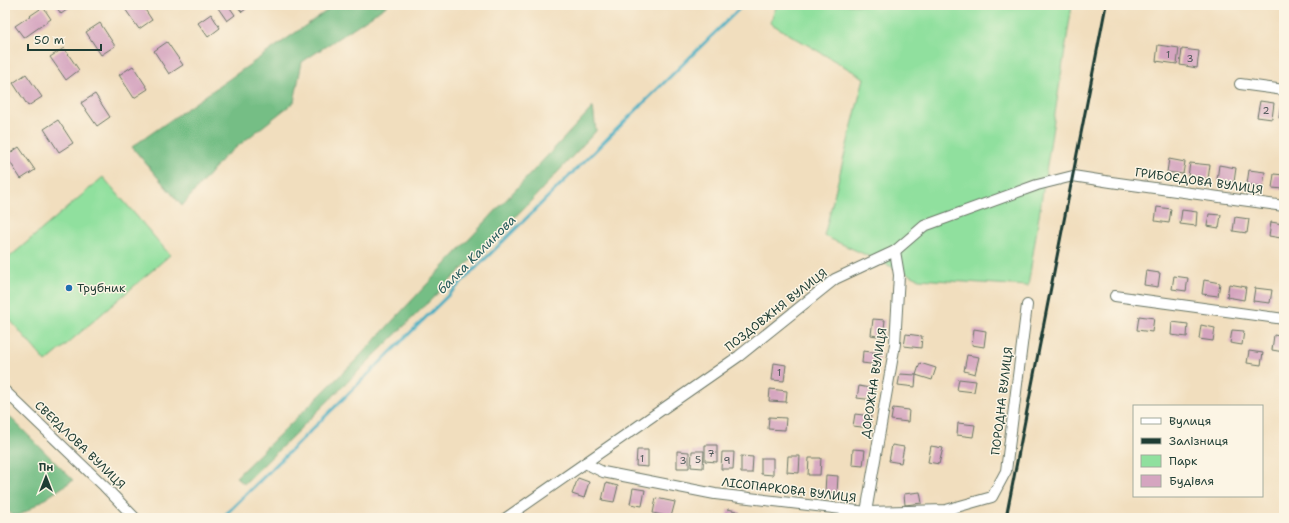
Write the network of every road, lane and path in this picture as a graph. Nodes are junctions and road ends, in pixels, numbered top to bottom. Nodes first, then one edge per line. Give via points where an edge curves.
1 (1240, 84) dead end
2 (1284, 90) edge
3 (1111, 182) joint
4 (1284, 206) edge
5 (895, 251) junction
6 (1115, 296) dead end
7 (1027, 305) dead end
8 (1284, 319) edge
9 (5, 390) edge
10 (585, 463) junction
11 (992, 497) joint
12 (944, 514) edge
13 (866, 515) edge
14 (136, 518) edge
15 (506, 518) edge

1 - 2 street
3 - 4 street, ГРИБОЄДОВА ВУЛИЦЯ
3 - 5 street, ПОЗДОВЖНЯ ВУЛИЦЯ via 1073,176 1037,185 924,226
5 - 10 street, ПОЗДОВЖНЯ ВУЛИЦЯ via 835,279 739,356
5 - 13 street, ДОРОЖНА ВУЛИЦЯ via 899,274 895,344
6 - 8 street
7 - 11 street, ПОРОДНА ВУЛИЦЯ via 1006,471
9 - 14 street, СВЕРДЛОВА ВУЛИЦЯ
10 - 13 street, ЛІСОПАРКОВА ВУЛИЦЯ via 603,472 715,494
10 - 15 street, ПОЗДОВЖНЯ ВУЛИЦЯ
11 - 12 street, ЛІСОПАРКОВА ВУЛИЦЯ
12 - 13 street, ЛІСОПАРКОВА ВУЛИЦЯ

